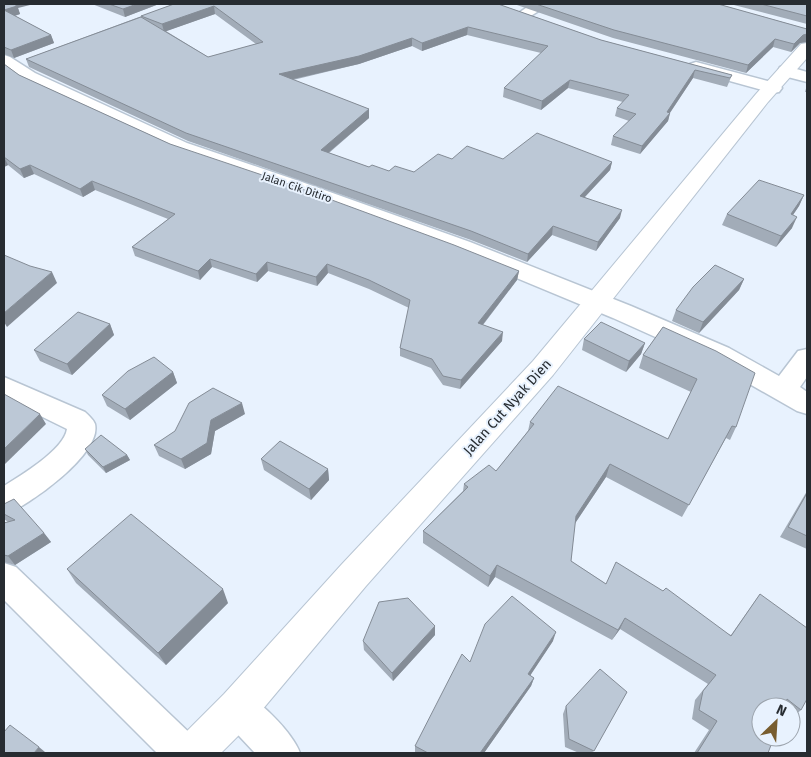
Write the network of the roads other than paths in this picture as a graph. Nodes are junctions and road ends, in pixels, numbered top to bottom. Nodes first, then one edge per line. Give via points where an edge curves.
1 (543, 4) edge
2 (506, 8) edge
3 (524, 14) junction
4 (540, 20) edge
5 (807, 48) edge
6 (681, 63) edge
7 (17, 69) edge
8 (789, 78) edge
9 (597, 302) junction
10 (807, 358) edge
11 (4, 387) edge
12 (783, 390) junction
13 (807, 404) edge
14 (4, 502) edge
15 (4, 578) edge
16 (238, 708) junction
17 (184, 753) edge
18 (193, 753) edge
19 (281, 753) edge

1 - 3 street
2 - 3 street
3 - 4 street
5 - 8 main road, Jalan Cut Nyak Dien
6 - 8 street
7 - 9 street, Jalan Cik Ditiro via 180,148 462,246
8 - 9 main road, Jalan Cut Nyak Dien via 762,98
9 - 12 street, Jalan Cik Ditiro via 720,355
9 - 16 main road, Jalan Cut Nyak Dien via 543,368
10 - 12 street
11 - 14 street via 75,420 82,430 64,459
12 - 13 street, Jalan Cik Ditiro
15 - 17 street
16 - 18 main road, Jalan Cut Nyak Dien
16 - 19 street

